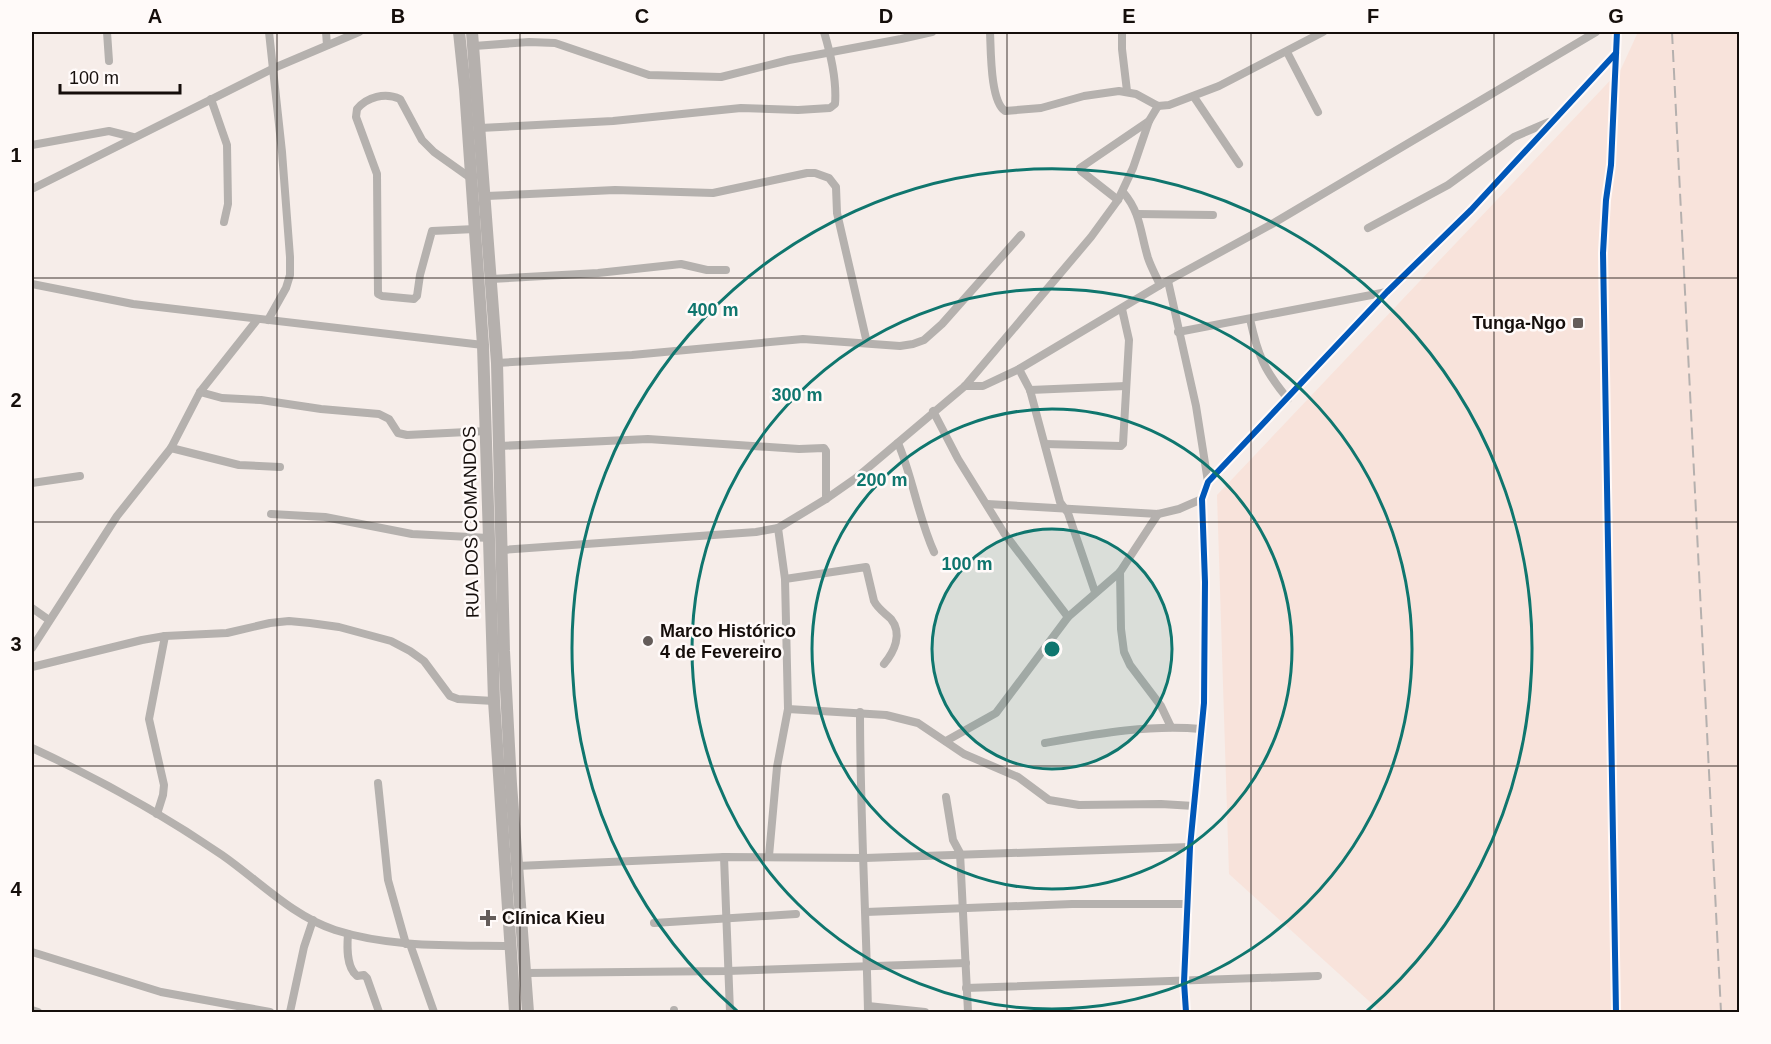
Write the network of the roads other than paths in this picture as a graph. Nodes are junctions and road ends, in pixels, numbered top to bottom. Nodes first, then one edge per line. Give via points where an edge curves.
1 (107, 32) edge
2 (269, 32) edge
3 (326, 32) edge
4 (359, 32) edge
5 (459, 32) edge
6 (472, 32) edge
7 (824, 32) edge
8 (932, 32) edge
9 (990, 32) edge
10 (1122, 32) edge
11 (1323, 32) edge
12 (1596, 32) edge
13 (1617, 32) edge
14 (327, 45) junction
15 (474, 46) junction
16 (830, 52) junction
17 (1287, 52) junction
18 (1616, 53) junction
19 (109, 61) dead end
20 (274, 68) junction
21 (1127, 91) junction
22 (1194, 97) junction
23 (211, 99) junction
24 (1158, 106) junction
25 (1318, 112) dead end
26 (1149, 121) junction
27 (1552, 121) junction
28 (480, 128) junction
29 (133, 137) junction
30 (32, 145) edge
31 (1239, 164) dead end
32 (472, 179) junction
33 (32, 189) edge
34 (486, 196) junction
35 (1120, 196) junction
36 (1137, 214) junction
37 (1213, 215) dead end
38 (224, 222) dead end
39 (1368, 228) dead end
40 (475, 229) junction
41 (1021, 235) dead end
42 (726, 270) dead end
43 (491, 279) junction
44 (1164, 283) junction
45 (32, 284) edge
46 (1387, 292) junction
47 (1122, 309) junction
48 (1250, 319) junction
49 (257, 320) junction
50 (268, 320) junction
51 (1178, 332) junction
52 (867, 343) junction
53 (483, 345) junction
54 (497, 363) junction
55 (1019, 369) junction
56 (965, 386) junction
57 (1126, 386) junction
58 (1030, 390) junction
59 (201, 393) junction
60 (1288, 399) junction
61 (933, 411) junction
62 (487, 431) junction
63 (898, 443) junction
64 (1045, 444) junction
65 (500, 446) junction
66 (171, 448) junction
67 (280, 467) dead end
68 (80, 476) dead end
69 (1208, 482) junction
70 (32, 483) edge
71 (826, 499) junction
72 (1202, 499) junction
73 (987, 504) junction
74 (1063, 508) junction
75 (271, 514) dead end
76 (1158, 514) junction
77 (778, 528) junction
78 (489, 538) junction
79 (502, 550) junction
80 (934, 552) dead end
81 (1120, 572) junction
82 (785, 579) junction
83 (1095, 592) junction
84 (32, 608) edge
85 (1068, 618) junction
86 (50, 620) junction
87 (165, 636) junction
88 (32, 648) edge
89 (884, 664) dead end
90 (32, 667) edge
91 (494, 701) junction
92 (788, 709) junction
93 (860, 712) junction
94 (1171, 727) junction
95 (1201, 729) junction
96 (946, 741) junction
97 (1046, 743) dead end
98 (32, 748) edge
99 (378, 783) dead end
100 (946, 798) dead end
101 (1194, 806) junction
102 (157, 814) junction
103 (1190, 847) junction
104 (960, 853) junction
105 (769, 856) junction
106 (724, 857) junction
107 (865, 858) junction
108 (516, 866) junction
109 (1188, 904) junction
110 (962, 908) junction
111 (866, 912) junction
112 (796, 914) dead end
113 (727, 918) junction
114 (313, 920) junction
115 (654, 923) dead end
116 (348, 934) junction
117 (408, 944) junction
118 (511, 946) junction
119 (32, 952) edge
120 (966, 963) junction
121 (867, 967) junction
122 (728, 971) junction
123 (526, 973) junction
124 (1318, 976) dead end
125 (1184, 982) junction
126 (966, 988) junction
127 (868, 1009) edge
128 (32, 1010) edge
129 (38, 1012) edge
130 (258, 1012) edge
131 (270, 1012) edge
132 (290, 1012) edge
133 (379, 1012) edge
134 (434, 1012) edge
135 (515, 1012) edge
136 (528, 1012) edge
137 (730, 1012) edge
138 (925, 1012) edge
139 (968, 1012) edge
140 (1186, 1012) edge
141 (1616, 1012) edge

1 - 19 street
2 - 20 street
3 - 14 street
4 - 14 street
5 - 32 main road, RUA DOS COMANDOS
6 - 15 main road, RUA DOS COMANDOS
7 - 16 street
8 - 16 street
9 - 21 street via 995,86 1004,111
10 - 21 street
11 - 17 street
12 - 44 street via 1272,224
13 - 18 street
14 - 20 street
15 - 16 street via 555,43 657,76 728,76
15 - 28 main road, RUA DOS COMANDOS
16 - 28 street via 836,102 831,108 741,108 613,121
17 - 22 street
17 - 25 street
18 - 27 street
18 - 141 street via 1603,254
20 - 23 street
20 - 50 street via 290,275
21 - 24 street
22 - 24 street
22 - 31 street
23 - 29 street
23 - 38 street via 227,145 228,204
24 - 26 street
26 - 35 street
26 - 35 street via 1080,168
27 - 39 street via 1514,137 1448,185
27 - 46 street via 1471,210
28 - 34 main road, RUA DOS COMANDOS
29 - 30 street via 109,131
29 - 33 street
32 - 40 main road, RUA DOS COMANDOS
32 - 40 street via 422,140 400,99 386,95 359,106 356,117 377,174 378,294 416,298 432,231
34 - 43 main road, RUA DOS COMANDOS
34 - 52 street via 623,190 713,193 807,173 823,175 836,187 837,213
35 - 36 street via 1131,202
35 - 56 street via 1084,245
36 - 37 street
36 - 44 street via 1149,262
40 - 53 main road, RUA DOS COMANDOS
41 - 52 street via 924,340 900,346
42 - 43 street via 681,264
43 - 54 main road, RUA DOS COMANDOS
44 - 47 street
44 - 51 street
45 - 49 street via 133,304
46 - 48 street
46 - 60 street
47 - 55 street
47 - 57 street via 1129,335
48 - 51 street
48 - 60 street via 1264,366
49 - 50 street
49 - 59 street
50 - 53 street
51 - 69 street via 1196,406
52 - 54 street via 803,339
53 - 62 main road, RUA DOS COMANDOS
54 - 65 main road, RUA DOS COMANDOS
55 - 56 street via 983,386
55 - 58 street
56 - 61 street
57 - 58 street
57 - 64 street via 1122,445
58 - 64 street
59 - 62 street via 380,414 389,419 398,433 407,435
59 - 66 street
60 - 69 street
61 - 63 street
61 - 73 street
62 - 78 main road, RUA DOS COMANDOS
63 - 71 street
63 - 80 street
64 - 74 street
65 - 71 street via 648,439 821,448 826,451
65 - 79 main road, RUA DOS COMANDOS
66 - 67 street via 238,465
66 - 86 street via 117,516
68 - 70 street
69 - 72 street
71 - 77 street
72 - 76 street
72 - 95 street via 1205,582
73 - 74 street
73 - 85 street
74 - 76 street
74 - 83 street
75 - 78 street via 338,518 412,534
76 - 81 street
77 - 79 street
77 - 82 street
78 - 91 main road, RUA DOS COMANDOS
79 - 108 main road, RUA DOS COMANDOS
81 - 83 street
81 - 94 street via 1124,652
82 - 89 street via 866,567 876,606 893,621 897,637 893,653
82 - 92 street
83 - 85 street
84 - 86 street
85 - 96 street via 996,713
86 - 88 street
87 - 90 street
87 - 91 street via 227,633 289,621 339,627 391,641 410,651 430,668 450,696
87 - 102 street via 149,719 164,785
91 - 118 main road, RUA DOS COMANDOS
92 - 93 street
92 - 105 street via 777,767
93 - 96 street via 918,723
93 - 107 street
94 - 95 street
94 - 97 street
95 - 101 street
96 - 101 street via 982,763 1018,777 1049,800 1079,805
98 - 102 street
99 - 117 street via 388,880
100 - 104 street via 953,840
101 - 103 street
102 - 114 street
103 - 104 street
103 - 109 street
104 - 107 street
104 - 110 street
105 - 106 street
105 - 107 street
106 - 108 street
106 - 113 street
107 - 111 street
108 - 123 main road, RUA DOS COMANDOS
109 - 110 street
109 - 125 street
110 - 111 street
110 - 120 street
111 - 121 street
112 - 113 street
113 - 115 street
113 - 122 street
114 - 116 street
114 - 132 street
116 - 117 street
116 - 133 street via 347,951 353,973 367,978
117 - 118 street
117 - 134 street
118 - 135 main road, RUA DOS COMANDOS
119 - 130 street via 161,992
120 - 121 street
120 - 126 street
121 - 122 street
121 - 127 street
122 - 123 street
122 - 137 street
123 - 136 main road, RUA DOS COMANDOS
124 - 125 street
125 - 126 street
125 - 140 street
126 - 139 street
127 - 138 street
128 - 129 street
130 - 131 street

